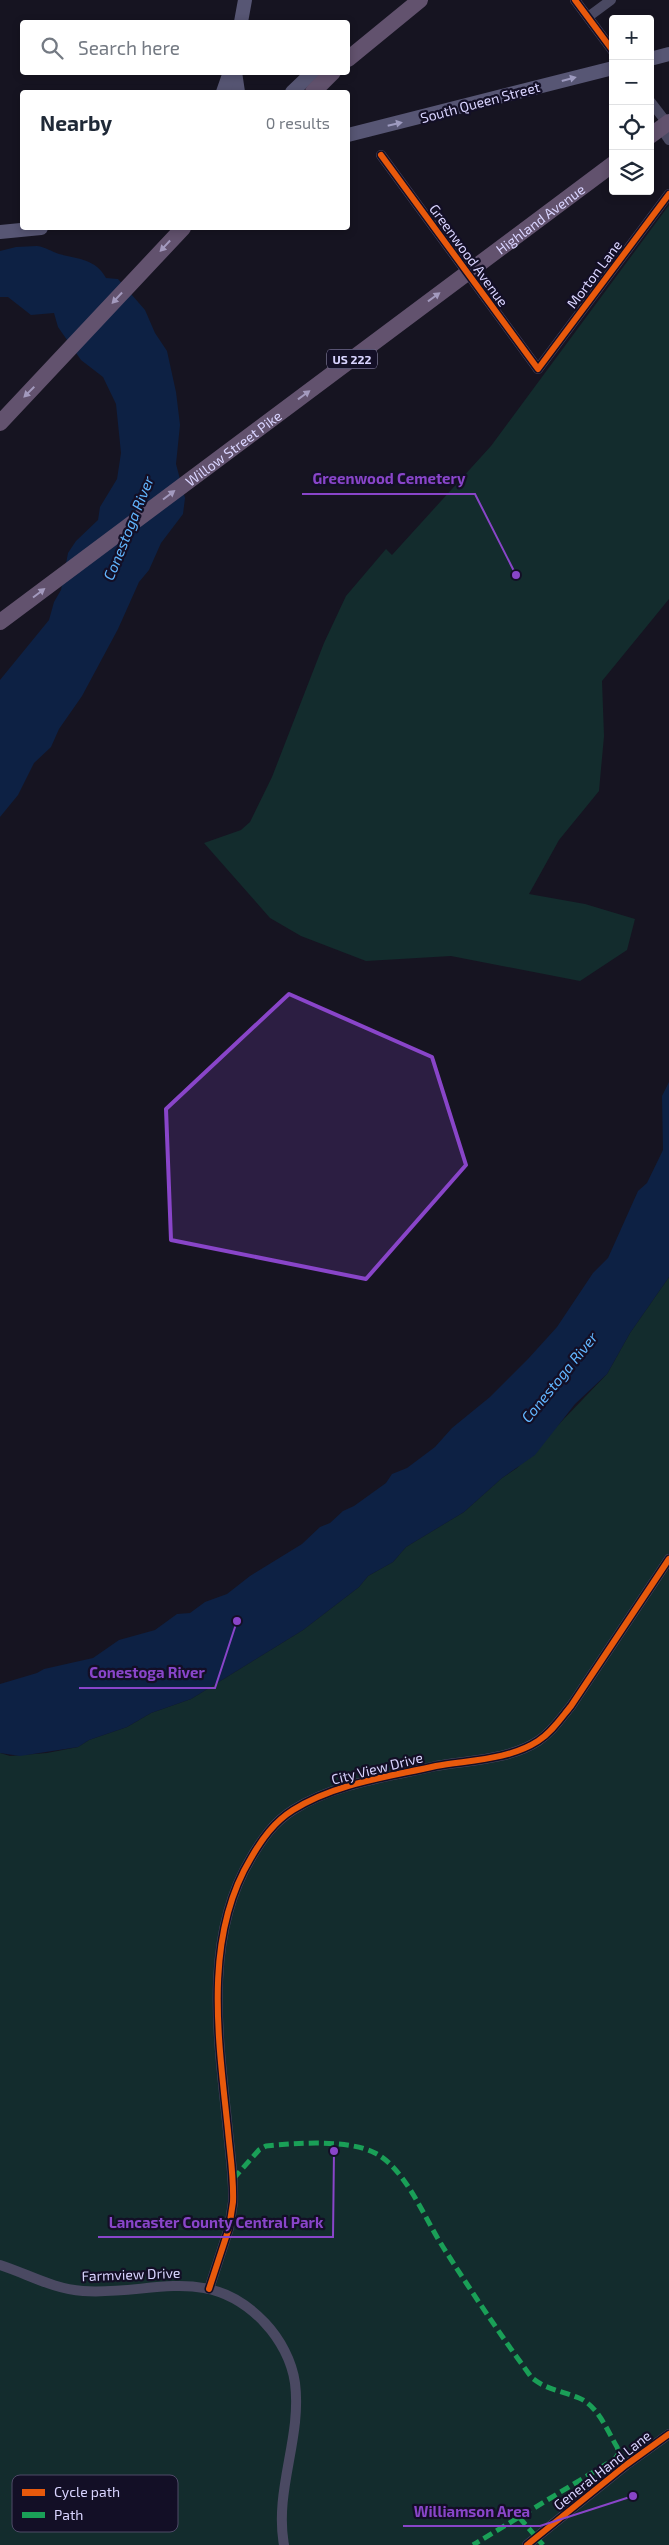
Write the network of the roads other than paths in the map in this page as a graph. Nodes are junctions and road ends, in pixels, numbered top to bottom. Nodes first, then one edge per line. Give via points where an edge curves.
1 (245, 0) edge
2 (420, 0) edge
3 (575, 0) edge
4 (611, 0) edge
5 (588, 17) junction
6 (241, 20) edge
7 (383, 29) junction
8 (609, 46) edge
9 (350, 49) edge
10 (669, 54) edge
11 (350, 57) edge
12 (654, 57) edge
13 (609, 69) edge
14 (229, 75) edge
15 (236, 75) edge
16 (310, 75) edge
17 (317, 75) edge
18 (330, 75) edge
19 (224, 90) edge
20 (238, 90) edge
21 (294, 90) edge
22 (304, 90) edge
23 (315, 90) edge
24 (652, 105) edge
25 (663, 130) edge
26 (350, 134) edge
27 (381, 155) dead end
28 (609, 167) edge
29 (669, 194) edge
30 (20, 230) edge
31 (181, 230) edge
32 (0, 232) edge
33 (466, 273) junction
34 (538, 368) joint
35 (0, 423) edge
36 (0, 622) edge
37 (669, 1559) edge
38 (0, 2265) edge
39 (209, 2289) junction
40 (669, 2434) edge
41 (284, 2545) edge
42 (527, 2545) edge

1 - 6 main road
2 - 7 highway
3 - 5 street
4 - 5 street
5 - 8 street
7 - 9 main road
7 - 11 highway
10 - 12 main road
26 -> 13 main road, South Queen Street
14 - 19 main road
15 - 20 main road
16 - 21 main road
17 - 22 main road
18 - 23 highway
24 - 25 street
27 - 33 street, Greenwood Avenue
28 - 33 highway, Highland Avenue / US 222
29 - 34 street, Morton Lane
30 - 32 main road
31 -> 35 highway
33 - 34 street, Greenwood Avenue
36 -> 33 highway, Willow Street Pike / US 222
37 - 39 street, City View Drive via 572,1706 538,1741 508,1754 335,1790 280,1819 262,1839 237,1885 221,1947 219,2023 233,2197 229,2228
38 - 39 street, Farmview Drive via 48,2284 82,2291 180,2284
39 - 41 street, Farmview Drive via 241,2302 256,2314 280,2344 292,2372 296,2413 283,2501
40 - 42 street, General Hand Lane

